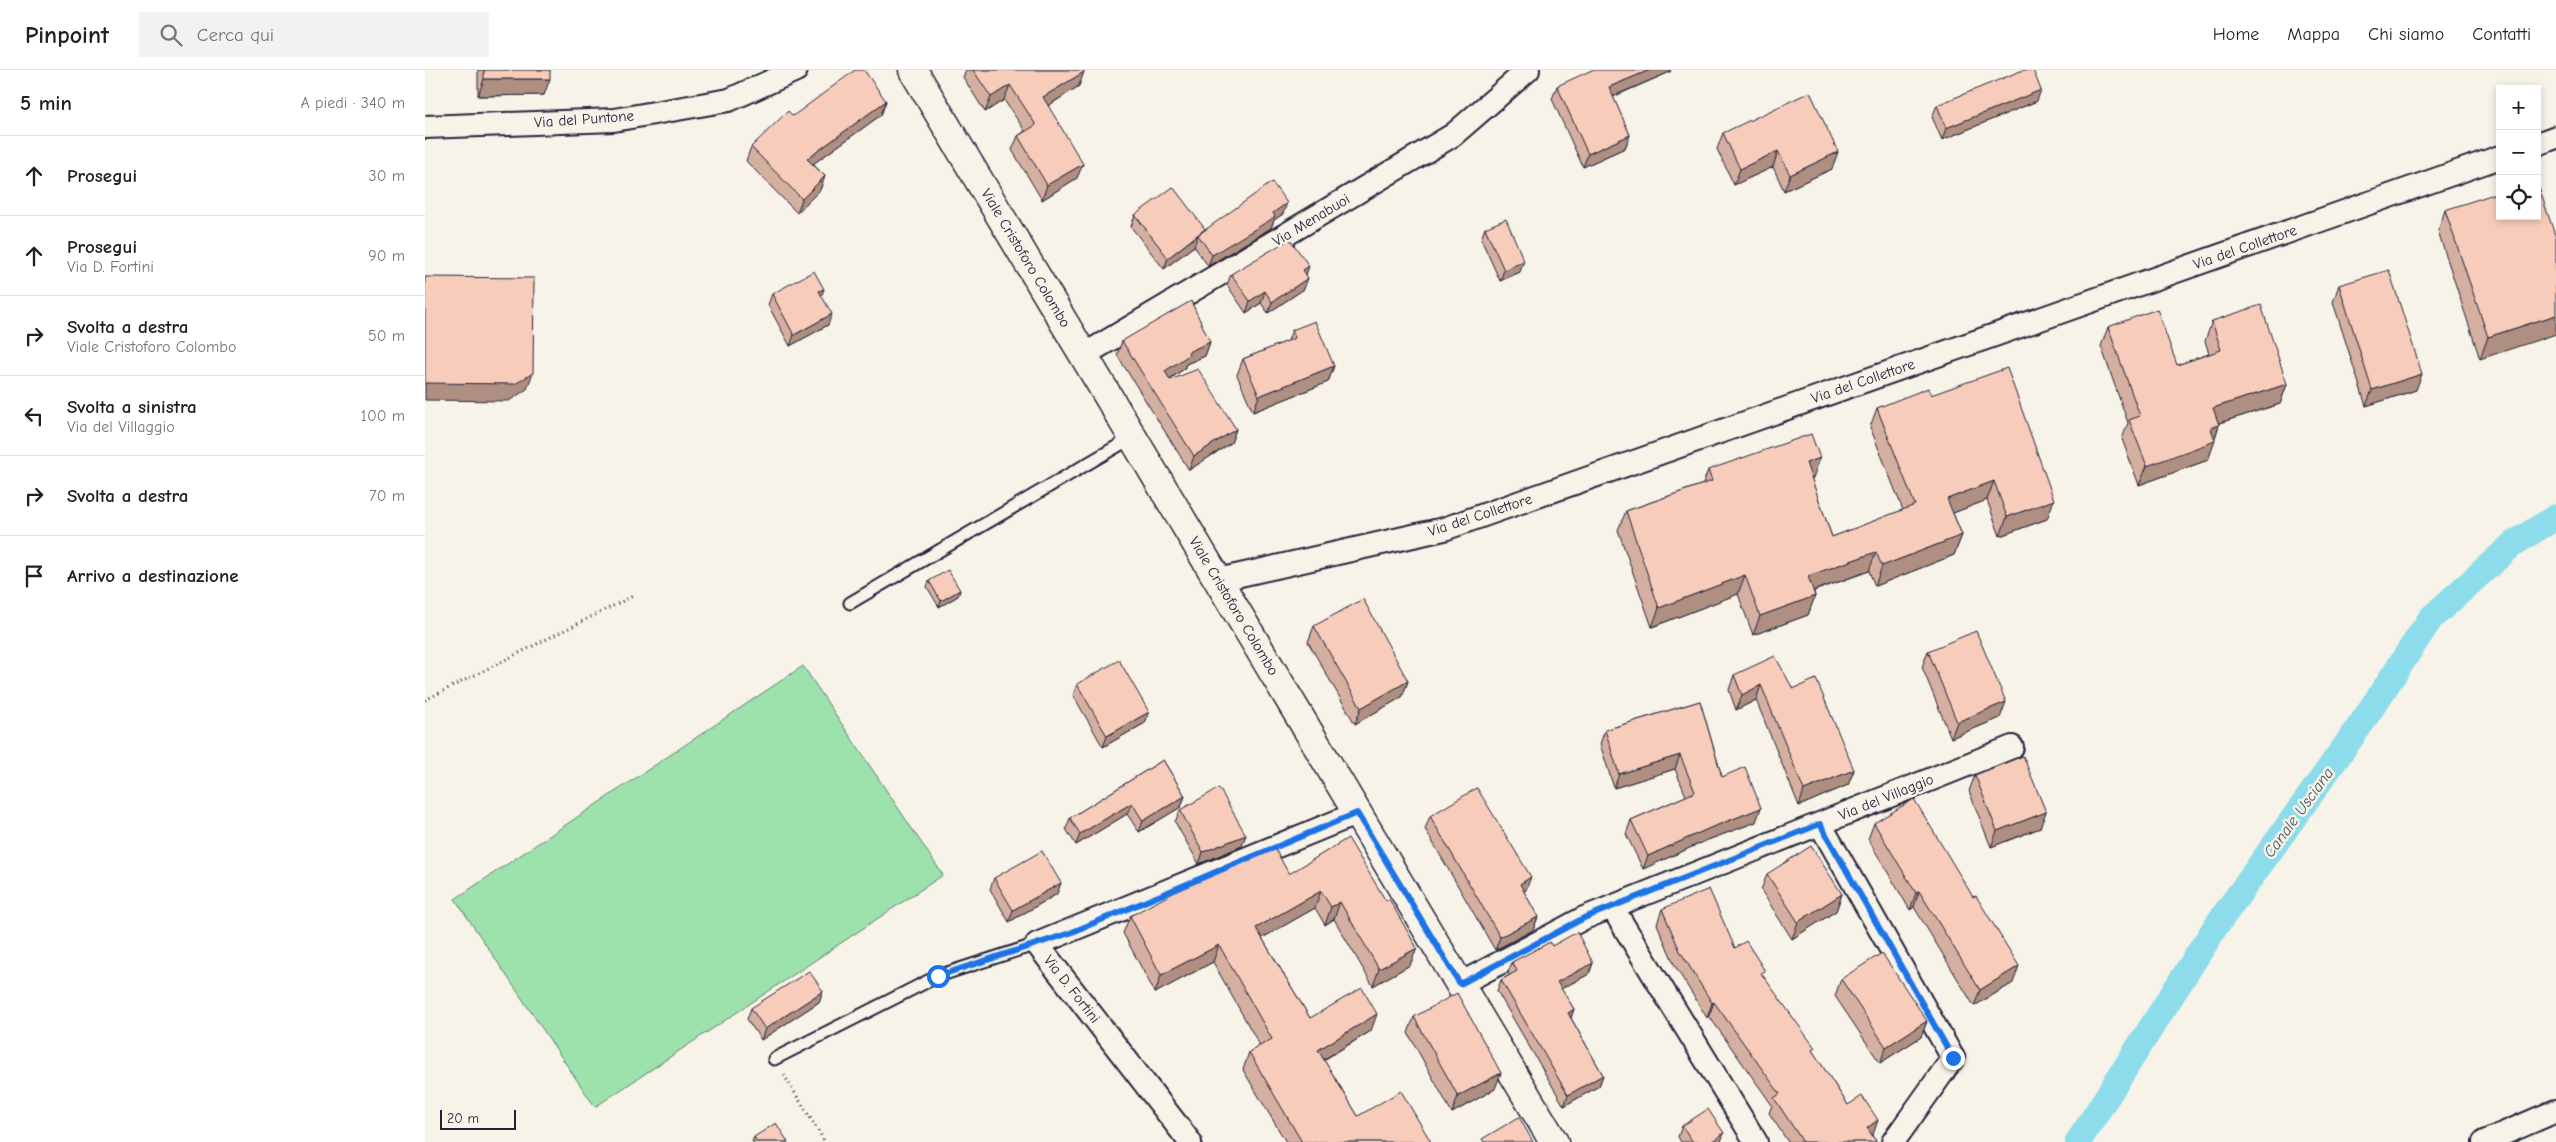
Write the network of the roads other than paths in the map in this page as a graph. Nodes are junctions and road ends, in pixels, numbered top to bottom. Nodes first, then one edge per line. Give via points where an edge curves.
1 (796, 70) edge
2 (913, 70) edge
3 (1528, 70) edge
4 (425, 127) edge
5 (2556, 137) edge
6 (2541, 143) edge
7 (2496, 158) edge
8 (1084, 355) junction
9 (1133, 438) junction
10 (1218, 580) junction
11 (850, 603) dead end
12 (2012, 747) dead end
13 (1357, 813) junction
14 (1820, 824) junction
15 (1612, 907) junction
16 (1037, 944) junction
17 (1460, 984) junction
18 (774, 1059) road end
19 (2556, 1111) edge
20 (2493, 1140) edge
21 (1190, 1142) edge
22 (1554, 1142) edge
23 (1756, 1142) edge
24 (1893, 1142) edge

1 - 4 street, Via del Puntone via 729,100 614,120
2 - 8 street, Viale Cristoforo Colombo
3 - 8 street, Via Menabuoi via 1453,135
5 - 6 street
7 - 10 street, Via del Collettore via 1444,529
8 - 9 street, Viale Cristoforo Colombo
9 - 10 street, Viale Cristoforo Colombo
9 - 11 lane
10 - 13 street, Viale Cristoforo Colombo
12 - 14 street, Via del Villaggio
13 - 16 street, Via D. Fortini
13 - 17 street, Viale Cristoforo Colombo
14 - 15 street, Via del Villaggio
14 - 24 street via 1953,1058
15 - 17 street, Via del Villaggio via 1584,918
15 - 23 street
16 - 18 lane via 938,976
16 - 21 street, Via D. Fortini
17 - 22 street, Viale Cristoforo Colombo
19 - 20 street

